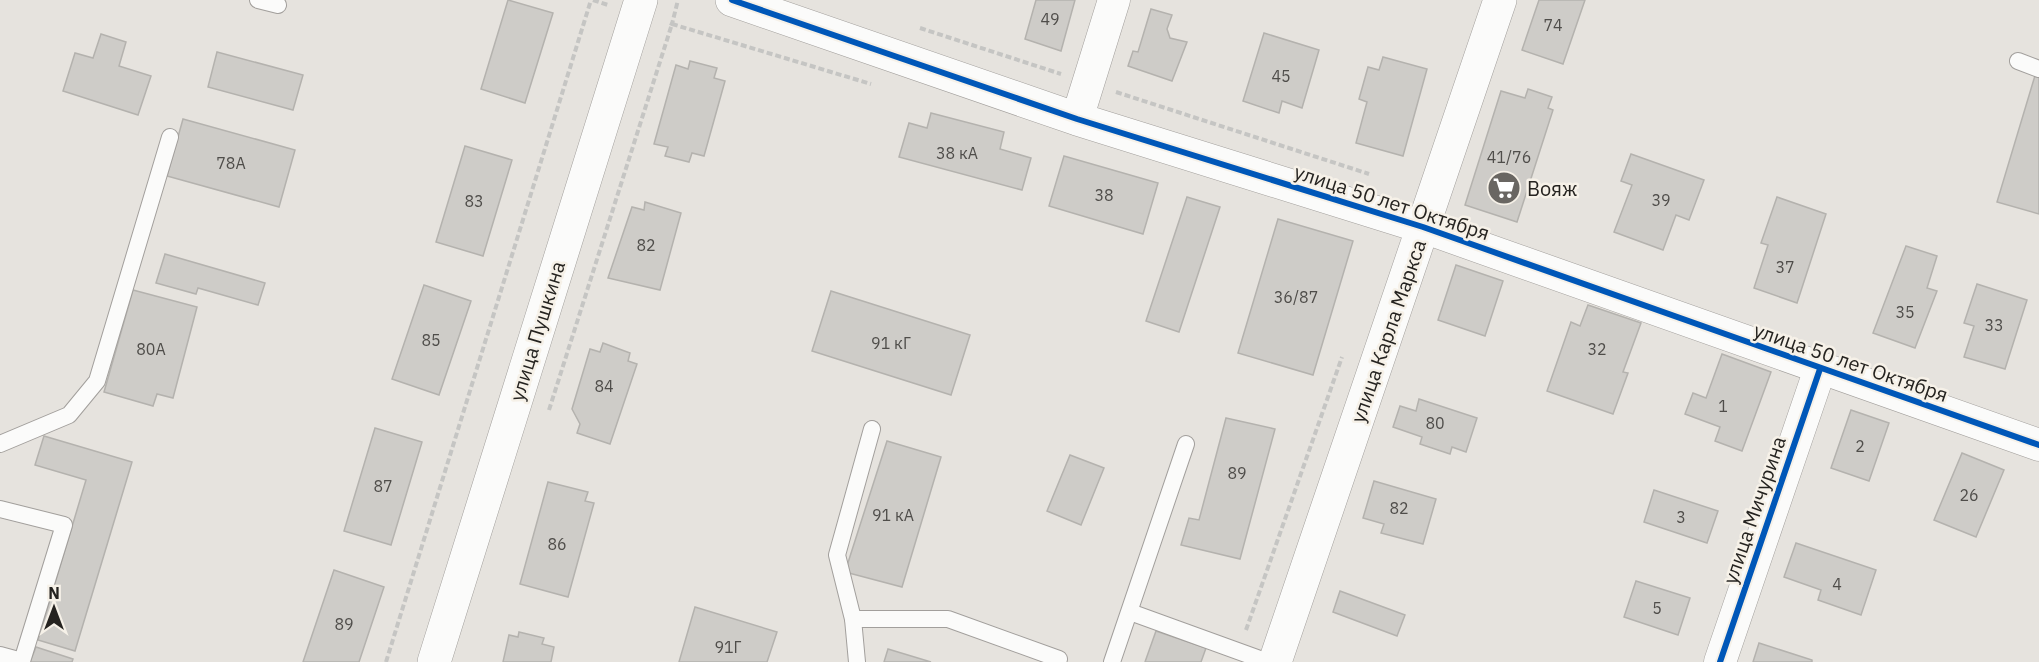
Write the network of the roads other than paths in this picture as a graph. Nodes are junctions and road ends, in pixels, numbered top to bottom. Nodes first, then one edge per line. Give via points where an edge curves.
1 (258, 0) edge
2 (640, 0) edge
3 (732, 0) edge
4 (1114, 0) edge
5 (1500, 0) edge
6 (278, 5) dead end
7 (2019, 61) dead end
8 (2039, 69) edge
9 (1077, 119) junction
10 (170, 137) dead end
11 (1423, 227) junction
12 (1820, 369) junction
13 (872, 429) dead end
14 (0, 444) edge
15 (1186, 444) dead end
16 (2039, 445) edge
17 (0, 509) edge
18 (1130, 612) junction
19 (853, 619) junction
20 (0, 655) edge
21 (1059, 659) dead end
22 (434, 662) edge
23 (857, 662) edge
24 (1112, 662) edge
25 (1268, 662) edge
26 (1275, 662) edge
27 (1720, 662) edge

1 - 6 lane
2 - 22 main road, улица Пушкина
3 - 9 main road, улица 50 лет Октября
4 - 9 street
5 - 11 main road, улица Карла Маркса
7 - 8 lane
9 - 11 main road, улица 50 лет Октября
10 - 14 lane via 97,381 69,415
11 - 12 street, улица 50 лет Октября
11 - 26 main road, улица Карла Маркса
12 - 16 street, улица 50 лет Октября
12 - 27 street, улица Мичурина
13 - 19 lane via 837,555
15 - 18 lane
17 - 20 lane via 64,525 22,661
18 - 24 lane
18 - 25 lane
19 - 21 lane via 948,619
19 - 23 lane

